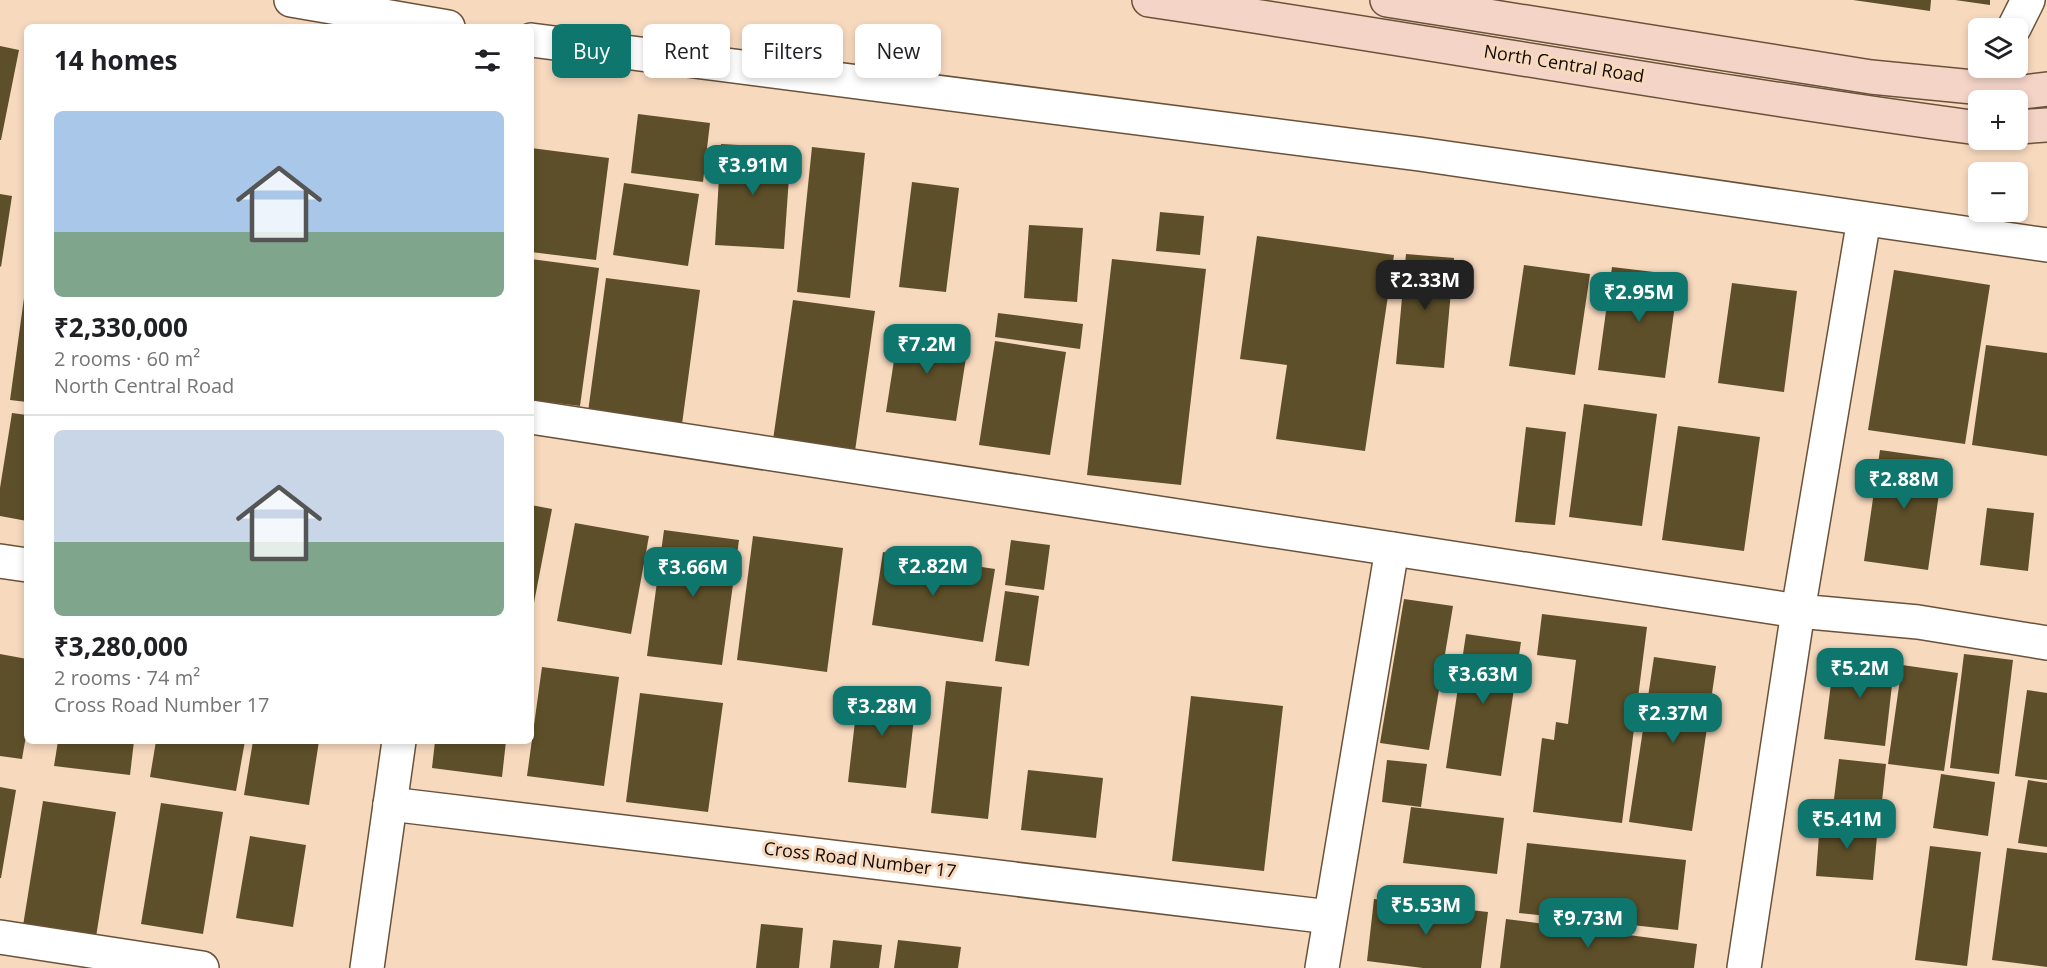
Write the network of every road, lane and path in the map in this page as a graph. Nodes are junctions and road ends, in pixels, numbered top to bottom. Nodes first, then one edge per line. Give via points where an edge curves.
1 (291, 0) edge
2 (1149, 0) edge
3 (1387, 0) edge
4 (2028, 0) edge
5 (2019, 18) edge
6 (431, 24) edge
7 (534, 40) edge
8 (1968, 78) edge
9 (1989, 78) edge
10 (2047, 89) edge
11 (2047, 125) edge
12 (2028, 126) edge
13 (1968, 127) edge
14 (1864, 219) junction
15 (2047, 245) edge
16 (534, 417) edge
17 (1392, 549) junction
18 (0, 561) edge
19 (24, 565) edge
20 (1798, 611) junction
21 (2047, 643) edge
22 (399, 744) edge
23 (390, 804) junction
24 (1330, 917) junction
25 (0, 937) edge
26 (202, 968) edge
27 (367, 968) edge
28 (1322, 968) edge
29 (1744, 968) edge

1 - 6 street
2 - 13 main road, North Central Road via 1805,105
3 - 8 main road, North Central Road via 1871,77
4 - 5 street
7 - 14 street via 1419,154
9 - 10 main road, North Central Road via 2024,92
11 - 12 main road
14 - 15 street
14 - 20 street
16 - 17 street
17 - 20 street
17 - 24 street
18 - 19 street
20 - 21 street via 1918,622
20 - 29 street
22 - 23 street
23 - 24 street, Cross Road Number 17
23 - 27 street
24 - 28 street
25 - 26 street

